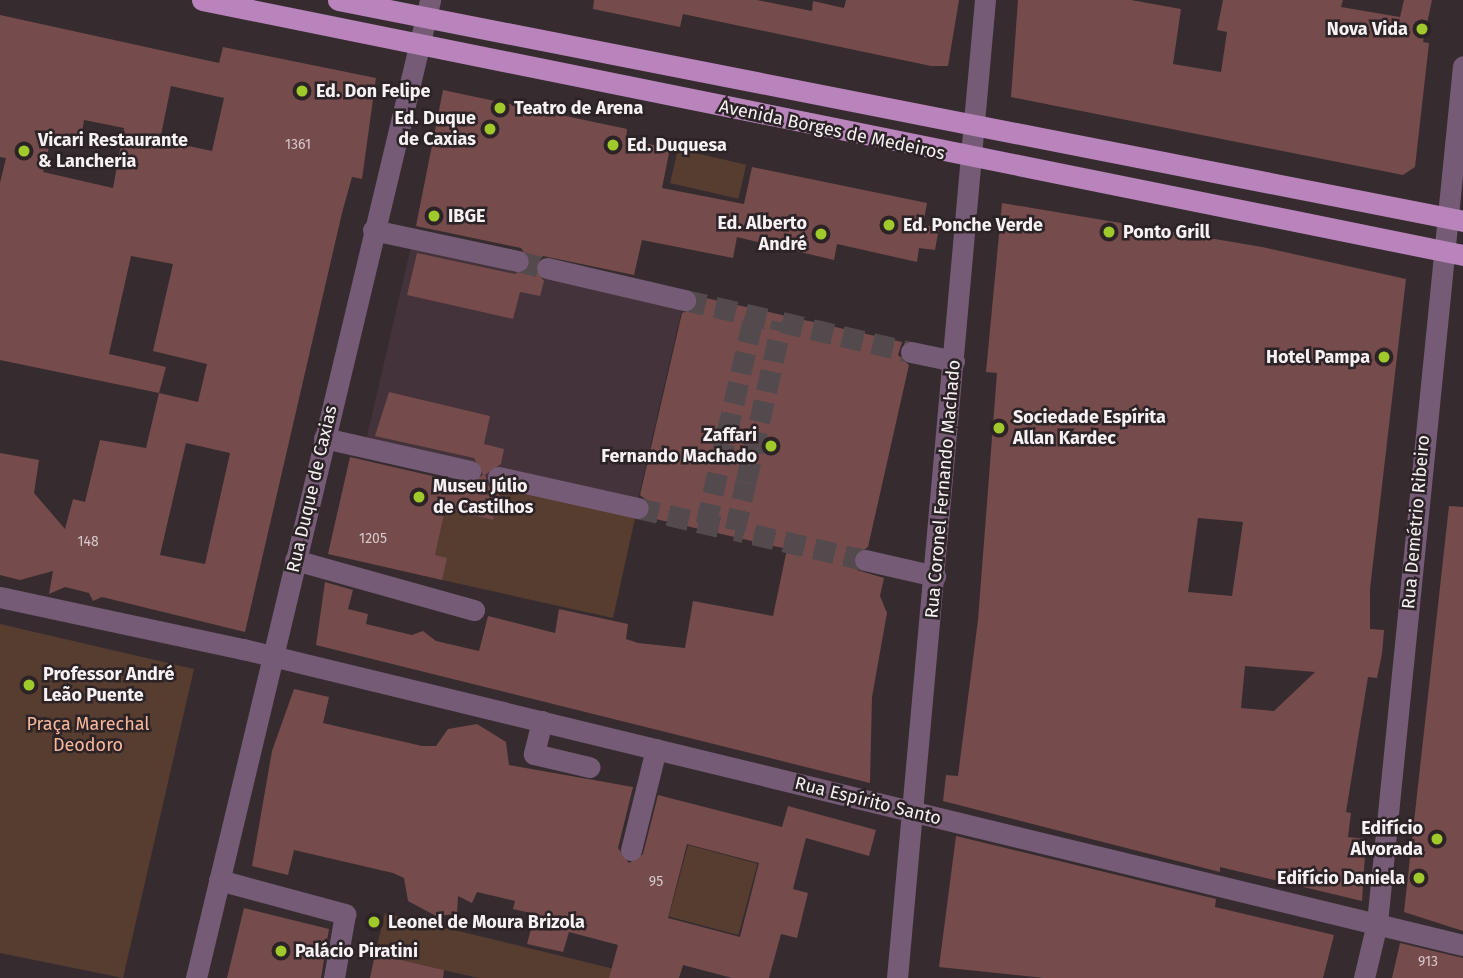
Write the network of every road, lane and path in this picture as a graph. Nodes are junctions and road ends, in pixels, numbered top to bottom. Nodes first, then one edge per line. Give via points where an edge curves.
1 (202, 0) edge
2 (338, 0) edge
3 (430, 0) edge
4 (985, 0) edge
5 (1463, 66) edge
6 (975, 127) junction
7 (971, 159) junction
8 (1454, 219) edge
9 (373, 230) junction
10 (1441, 251) junction
11 (1463, 255) edge
12 (518, 261) tunnel mouth
13 (547, 268) tunnel mouth
14 (685, 300) tunnel mouth
15 (911, 352) tunnel mouth
16 (954, 361) junction
17 (324, 438) junction
18 (470, 471) dead end
19 (498, 477) dead end
20 (638, 508) tunnel mouth
21 (295, 560) junction
22 (865, 560) tunnel mouth
23 (935, 576) junction
24 (0, 597) edge
25 (474, 610) dead end
26 (272, 656) junction
27 (542, 721) junction
28 (656, 749) junction
29 (589, 767) dead end
30 (912, 811) junction
31 (631, 850) dead end
32 (219, 880) junction
33 (1377, 923) junction
34 (1463, 945) edge
35 (197, 978) edge
36 (334, 978) edge
37 (897, 978) edge
38 (1364, 978) edge

1 - 7 main road, Avenida Borges de Medeiros
2 - 6 main road, Avenida Borges de Medeiros
3 - 9 street, Rua Duque de Caxias
4 - 6 street, Rua Coronel Fernando Machado
5 - 8 street, Rua Demétrio Ribeiro
6 - 7 street, Rua Coronel Fernando Machado
6 - 8 main road, Avenida Borges de Medeiros
7 - 10 main road, Avenida Borges de Medeiros
7 - 16 street, Rua Coronel Fernando Machado
8 - 10 street, Rua Demétrio Ribeiro
9 - 12 street
9 - 17 street, Rua Duque de Caxias
10 - 11 main road, Avenida Borges de Medeiros
10 - 33 street, Rua Demétrio Ribeiro
13 - 14 street
15 - 16 street
16 - 23 street, Rua Coronel Fernando Machado
17 - 18 street
17 - 21 street, Rua Duque de Caxias
19 - 20 street
21 - 25 street
21 - 26 street, Rua Duque de Caxias
22 - 23 street
23 - 30 street, Rua Coronel Fernando Machado
24 - 26 street
26 - 27 street, Rua Espírito Santo
26 - 32 street, Rua Duque de Caxias
27 - 28 street, Rua Espírito Santo
27 - 29 street via 534,754
28 - 30 street, Rua Espírito Santo
28 - 31 street
30 - 33 street, Rua Espírito Santo
30 - 37 street, Rua Coronel Fernando Machado
32 - 35 street, Rua Duque de Caxias
32 - 36 street via 345,914
33 - 34 street, Rua Espírito Santo
33 - 38 street, Rua Demétrio Ribeiro

